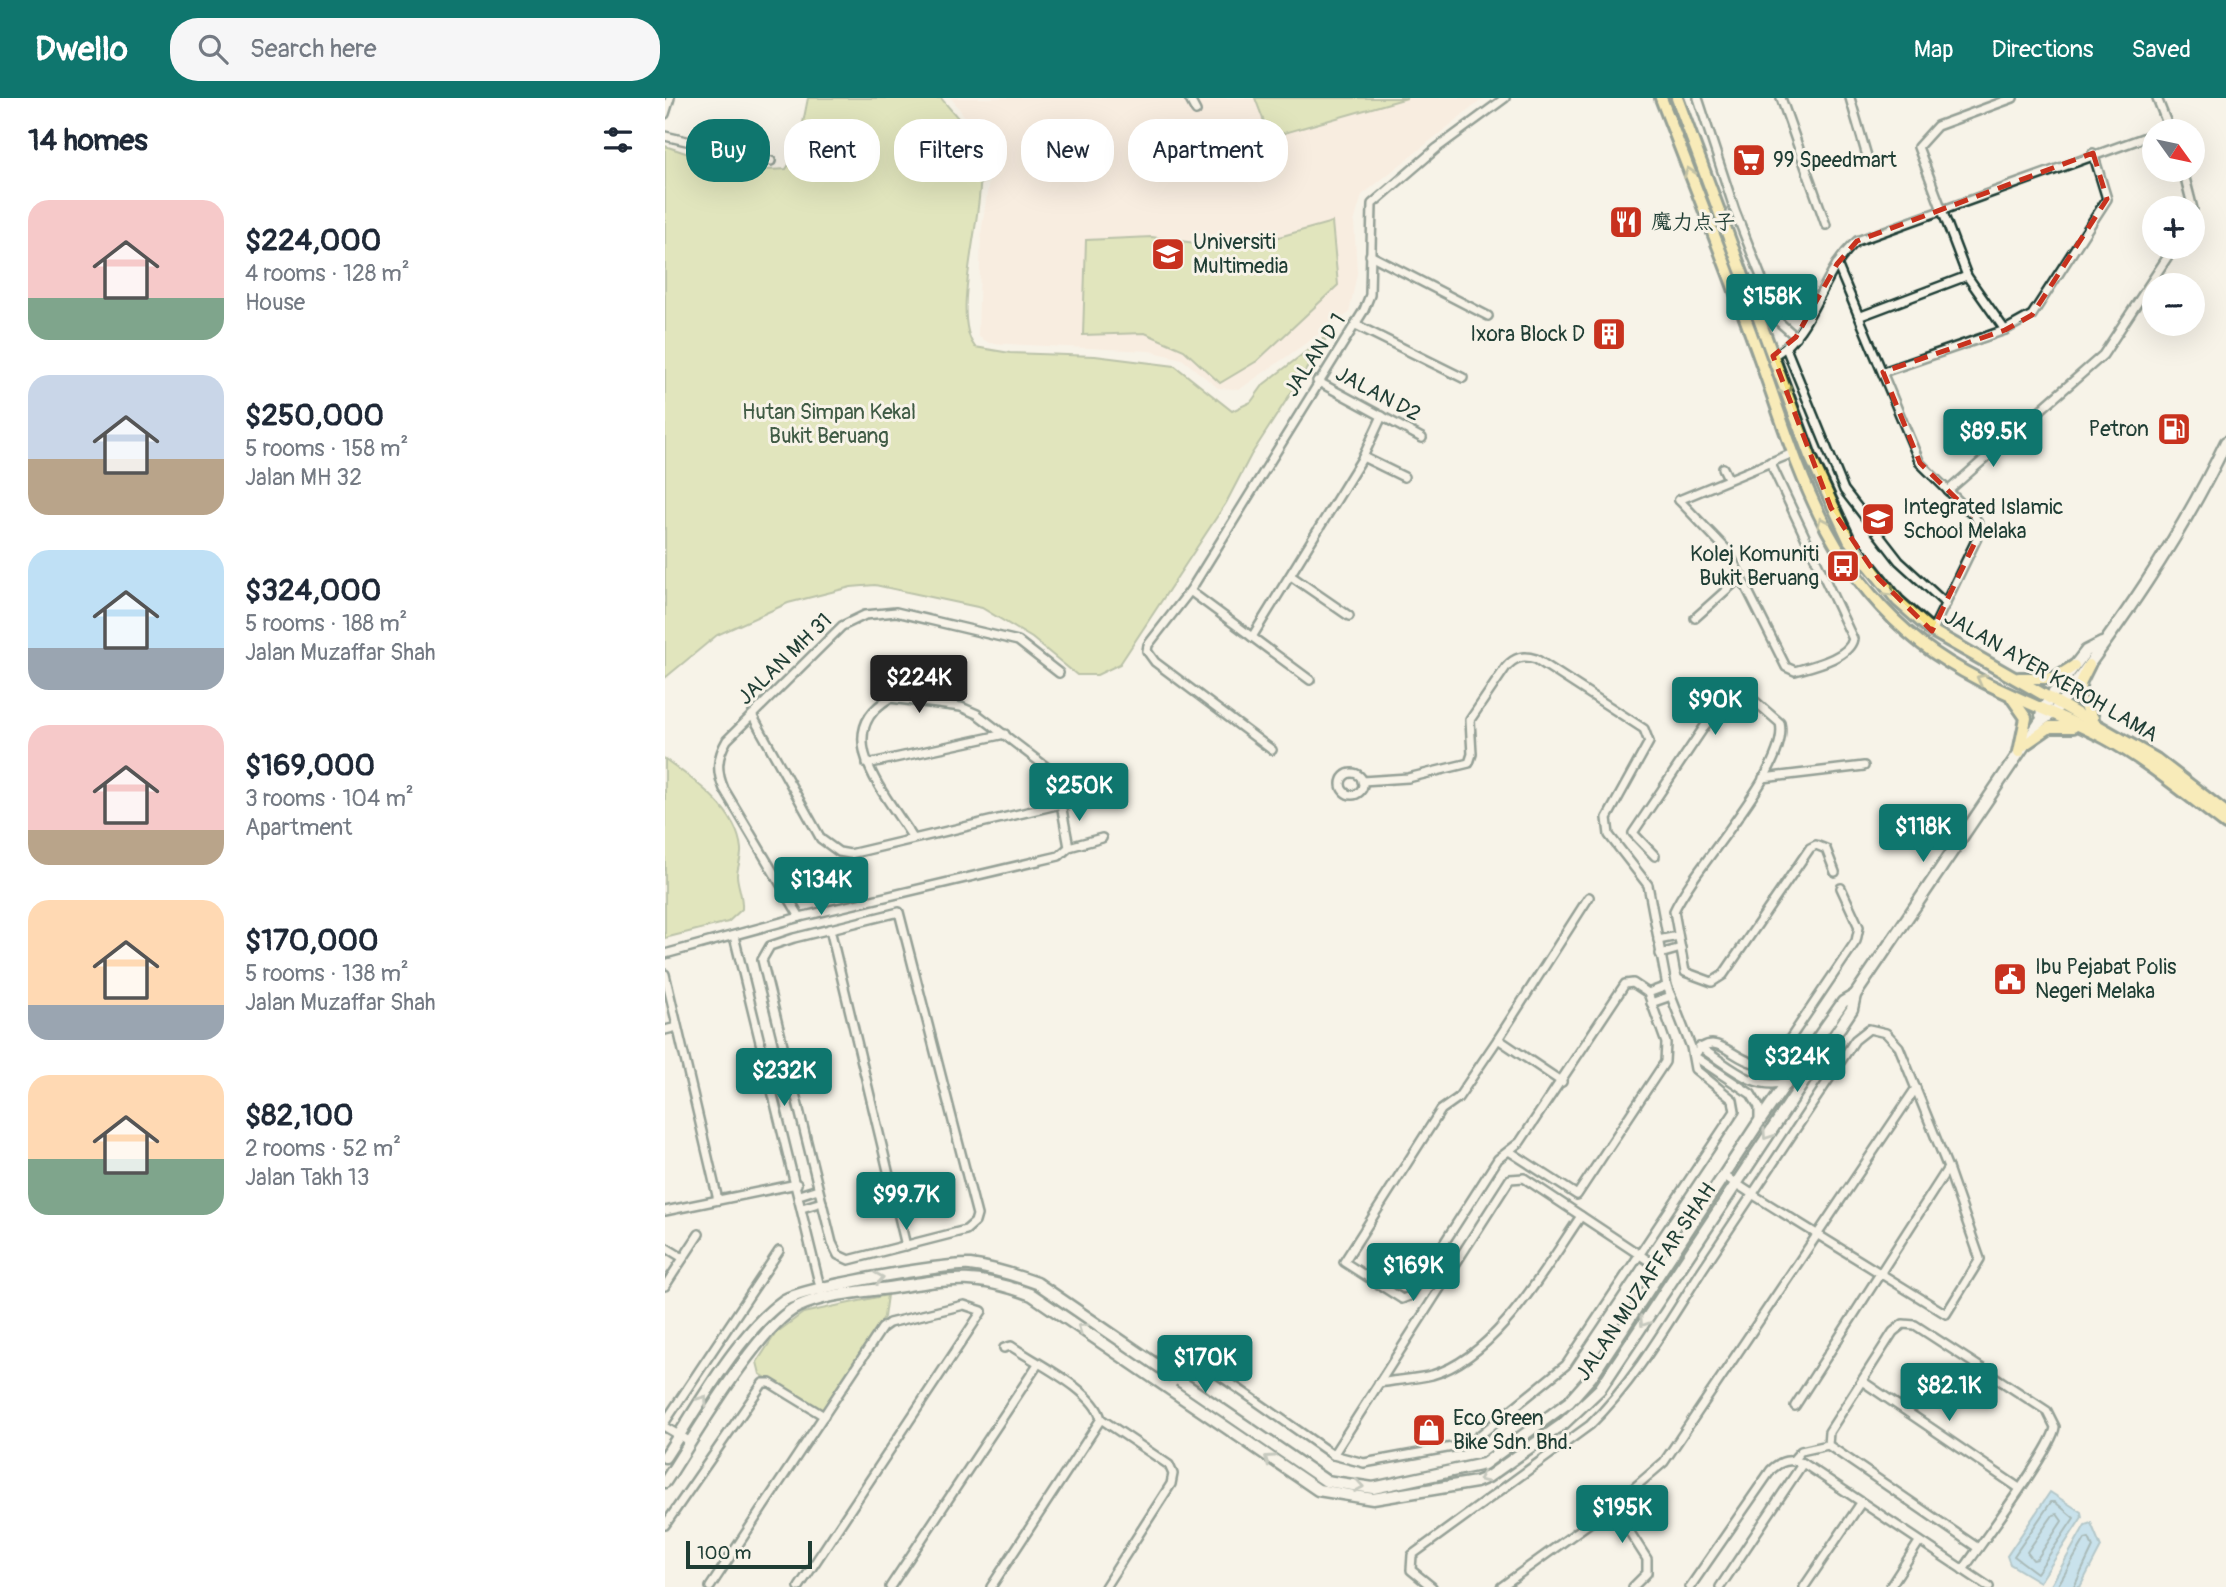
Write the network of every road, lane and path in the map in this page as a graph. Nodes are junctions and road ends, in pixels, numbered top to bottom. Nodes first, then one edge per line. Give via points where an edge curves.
1 (670, 98) edge
2 (1189, 98) edge
3 (1505, 98) edge
4 (1661, 98) edge
5 (1676, 98) edge
6 (1698, 98) edge
7 (1781, 98) edge
8 (1850, 98) edge
9 (2013, 98) edge
10 (2157, 98) edge
11 (1196, 111) dead end
12 (665, 114) edge
13 (2164, 119) edge
14 (665, 136) edge
15 (2142, 138) edge
16 (1680, 148) junction
17 (2093, 153) junction
18 (771, 161) dead end
19 (1870, 163) dead end
20 (1944, 210) junction
21 (1826, 225) dead end
22 (1370, 255) junction
23 (2166, 259) edge
24 (1837, 264) junction
25 (1967, 276) junction
26 (1488, 316) dead end
27 (1861, 316) junction
28 (1356, 325) junction
29 (2005, 330) junction
30 (1796, 337) junction
31 (1786, 348) junction
32 (1773, 356) junction
33 (1883, 372) junction
34 (1462, 378) dead end
35 (1317, 382) junction
36 (1382, 416) junction
37 (1422, 438) dead end
38 (2226, 442) edge
39 (1793, 453) junction
40 (1363, 457) junction
41 (1770, 462) junction
42 (1723, 468) dead end
43 (1404, 477) dead end
44 (1728, 478) junction
45 (1948, 491) junction
46 (1291, 576) junction
47 (1742, 576) junction
48 (1190, 591) junction
49 (1946, 604) junction
50 (1349, 616) dead end
51 (1695, 618) dead end
52 (1932, 631) junction
53 (1252, 638) junction
54 (2102, 643) junction
55 (2089, 665) junction
56 (2074, 666) junction
57 (1059, 673) dead end
58 (2006, 675) junction
59 (1310, 680) dead end
60 (2003, 691) junction
61 (2051, 706) junction
62 (752, 715) junction
63 (2096, 729) junction
64 (1005, 734) junction
65 (2022, 748) junction
66 (1272, 750) dead end
67 (867, 764) junction
68 (1864, 766) dead end
69 (1763, 778) junction
70 (1362, 782) dead end
71 (1061, 804) junction
72 (2226, 813) edge
73 (2226, 824) edge
74 (913, 838) junction
75 (1102, 838) dead end
76 (1069, 847) junction
77 (1655, 856) dead end
78 (1835, 872) dead end
79 (1841, 888) dead end
80 (1590, 897) dead end
81 (800, 917) junction
82 (830, 929) junction
83 (734, 936) junction
84 (1678, 936) junction
85 (1658, 940) junction
86 (1681, 948) junction
87 (665, 954) edge
88 (1660, 954) junction
89 (665, 974) edge
90 (1667, 986) junction
91 (1648, 993) junction
92 (1855, 995) junction
93 (1671, 996) junction
94 (1651, 1003) junction
95 (677, 1027) junction
96 (665, 1030) edge
97 (1498, 1039) junction
98 (1695, 1047) junction
99 (1693, 1056) junction
100 (1562, 1082) junction
101 (1786, 1083) junction
102 (1916, 1088) junction
103 (1759, 1122) junction
104 (1509, 1151) junction
105 (1948, 1168) junction
106 (1723, 1175) junction
107 (1735, 1183) junction
108 (797, 1184) junction
109 (818, 1189) junction
110 (1752, 1194) junction
111 (799, 1195) junction
112 (718, 1200) junction
113 (821, 1202) junction
114 (802, 1208) junction
115 (665, 1211) edge
116 (1581, 1216) junction
117 (699, 1234) dead end
118 (1819, 1236) junction
119 (906, 1246) junction
120 (665, 1247) edge
121 (779, 1251) dead end
122 (1640, 1256) junction
123 (683, 1258) junction
124 (1661, 1269) junction
125 (1881, 1274) junction
126 (665, 1286) edge
127 (820, 1287) junction
128 (823, 1298) junction
129 (1003, 1349) dead end
130 (1038, 1364) junction
131 (1177, 1377) junction
132 (1862, 1381) junction
133 (1379, 1383) junction
134 (1169, 1388) junction
135 (1795, 1405) dead end
136 (824, 1416) junction
137 (1101, 1419) junction
138 (665, 1425) edge
139 (679, 1435) junction
140 (691, 1442) junction
141 (1828, 1445) junction
142 (1333, 1455) junction
143 (665, 1457) edge
144 (1793, 1460) junction
145 (1803, 1463) junction
146 (665, 1482) edge
147 (2019, 1488) junction
148 (1861, 1503) junction
149 (1613, 1506) junction
150 (665, 1525) edge
151 (1919, 1542) junction
152 (1978, 1548) junction
153 (1963, 1570) junction
154 (710, 1587) edge
155 (799, 1587) edge
156 (890, 1587) edge
157 (991, 1587) edge
158 (1105, 1587) edge
159 (1432, 1587) edge
160 (1501, 1587) edge
161 (1633, 1587) edge
162 (1690, 1587) edge
163 (1720, 1587) edge
164 (1804, 1587) edge
165 (1890, 1587) edge
166 (1989, 1587) edge

1 - 12 street
2 - 11 street
3 - 22 street, JALAN D 1 via 1376,199 1371,210
4 - 16 main road, JALAN AYER KEROH LAMA
5 - 16 main road via 1670,106
5 - 32 main road, JALAN AYER KEROH LAMA
6 - 30 street via 1735,211 1779,322
7 - 21 street
8 - 19 street
9 - 20 street via 1937,126 1921,141 1918,147
10 - 13 street
14 - 18 street
15 - 17 street
39 -> 16 main road, JALAN AYER KEROH LAMA
17 - 20 street
17 - 29 street via 2107,199 2032,316
20 - 24 street via 1857,242
20 - 25 street
22 - 26 street
22 - 28 street, JALAN D 1 via 1370,295
23 - 45 street via 2103,355
24 - 27 street
24 - 30 street
25 - 27 street
25 - 29 street
27 - 33 street
28 - 34 street
28 - 35 street, JALAN D 1
29 - 33 street
30 - 31 street
31 - 32 street
31 - 49 street via 1844,489 1899,561
32 -> 52 main road, JALAN AYER KEROH LAMA via 1814,467 1849,540 1898,601
33 - 45 street via 1920,463
35 - 36 street, JALAN D2
35 - 48 street, JALAN D 1
36 - 37 street, JALAN D2
36 - 40 street
38 - 54 main road via 2159,566
39 - 41 street
60 -> 39 main road, JALAN AYER KEROH LAMA via 1923,645 1875,599 1841,558
40 - 43 street
40 - 46 street
41 - 44 street
41 - 47 street via 1852,644 1821,663 1789,670
42 - 44 street
44 - 47 street via 1684,501 1728,551
45 - 49 street via 1975,517 1981,530
46 - 50 street
46 - 53 street
47 - 51 street
48 - 53 street
48 - 66 street, JALAN D 1 via 1147,651 1155,662
49 - 52 street
52 - 58 main road, JALAN AYER KEROH LAMA
53 - 59 street
54 - 55 main road
54 - 56 main road via 2086,651
55 - 61 main road
55 - 63 main road via 2078,696
56 - 58 main road via 2048,680
56 - 61 main road
57 - 62 street, JALAN MH 31 via 1006,637 880,612 842,626
58 - 61 main road, JALAN AYER KEROH LAMA
60 - 61 main road, JALAN AYER KEROH LAMA
60 - 65 main road via 2025,713
61 - 63 main road, JALAN AYER KEROH LAMA
61 - 65 main road, JALAN MUZAFFAR SHAH
62 - 74 street via 828,846 850,854
62 - 81 street, JALAN MH 31 via 722,748 719,779
63 - 65 main road via 2054,726
63 - 72 main road, JALAN AYER KEROH LAMA via 2156,759
63 - 73 main road, JALAN AYER KEROH LAMA
64 - 67 street
64 - 67 street via 961,707 890,698 863,727
64 - 71 street via 1069,788
65 - 92 main road, JALAN MUZAFFAR SHAH
67 - 74 street
68 - 69 street
69 - 77 street via 1779,747 1780,723 1741,689 1729,690 1633,833
69 - 84 street via 1677,904 1673,916
70 - 85 street via 1408,778 1469,763 1470,720 1502,671 1513,659 1537,659 1649,736 1607,818 1607,827 1648,885
71 - 74 street
71 - 76 street
75 - 76 street
76 - 81 street via 1059,856
78 - 86 street via 1826,849 1810,848 1728,968 1712,982 1685,972
79 - 98 street via 1859,927 1856,941 1777,1058 1754,1064 1715,1043
80 - 97 street
81 - 83 street
82 - 109 street via 770,946 762,960
82 - 119 street
82 - 119 street via 899,912 976,1210 975,1222 966,1230
83 - 87 street
83 - 108 street
84 - 85 street
84 - 86 street
85 - 88 street
86 - 88 street
88 - 90 street
89 - 95 street
90 - 91 street
90 - 93 street
91 - 94 street
91 - 100 street via 1633,982 1625,984
92 - 101 main road, JALAN MUZAFFAR SHAH via 1843,1002
92 -> 107 main road, JALAN MUZAFFAR SHAH via 1852,1009
93 - 94 street
93 - 98 street
94 - 104 street via 1666,1043 1665,1062 1577,1195
95 - 96 street
95 - 112 street
97 - 100 street
97 - 104 street via 1458,1098 1441,1110 1345,1262 1406,1299 1498,1159
98 - 99 street
98 - 101 street via 1758,1084
99 - 103 street via 1751,1094 1759,1107
99 - 122 street via 1697,1073 1733,1100 1735,1111
100 - 104 street
101 - 103 main road, JALAN MUZAFFAR SHAH
102 - 105 street
102 - 110 street via 1893,1039 1877,1029 1862,1033
102 - 118 street
103 - 106 main road, JALAN MUZAFFAR SHAH
105 - 125 street
105 - 125 street via 1980,1259 1946,1314
106 - 107 street
106 - 124 main road, JALAN MUZAFFAR SHAH
107 - 110 street
107 -> 134 main road, JALAN MUZAFFAR SHAH via 1600,1389 1563,1424 1476,1482 1373,1499 1318,1490
108 - 111 street
108 - 112 street
109 - 111 street
109 - 113 street
110 - 118 street
110 - 159 street via 1609,1406 1590,1425 1412,1555 1411,1570
111 - 114 street
112 - 115 street
113 - 114 street
113 - 119 street via 832,1243 843,1258 856,1260
114 - 127 street
116 - 122 street
116 - 133 street via 1505,1325 1446,1369
116 - 133 street via 1524,1178 1506,1182
117 - 123 street
118 - 125 street
118 - 149 street via 1672,1451
120 - 123 street
121 - 138 street
122 - 124 street
122 - 142 street via 1566,1365 1469,1444 1364,1463
123 - 126 street
131 -> 124 main road, JALAN MUZAFFAR SHAH via 1326,1480 1373,1488 1484,1464 1569,1402 1591,1377
125 - 135 street
127 - 128 street
127 -> 131 main road, JALAN MUZAFFAR SHAH via 960,1265 1018,1276 1055,1294
139 -> 127 main road, JALAN MUZAFFAR SHAH via 768,1313 789,1296
134 -> 128 main road, JALAN MUZAFFAR SHAH via 1045,1303 1011,1287 958,1277
128 - 140 main road, JALAN MUZAFFAR SHAH via 780,1320 753,1350
129 - 130 street via 1011,1346
130 - 137 street via 1088,1397
130 - 156 street
131 - 134 street
131 - 142 street via 1192,1357
132 - 141 street via 1829,1432
132 - 147 street
132 - 147 street via 1893,1332 1903,1324 1915,1325 2047,1412 2055,1427 2050,1443
133 - 142 street
136 - 150 street via 763,1382
136 - 154 street
136 - 155 street via 889,1323 964,1305 982,1311
137 - 157 street
137 - 158 street via 1169,1465 1173,1474
138 - 139 street
139 - 140 street
139 - 143 main road, JALAN MUZAFFAR SHAH
140 - 146 main road, JALAN MUZAFFAR SHAH
141 - 144 street via 1801,1451
141 - 152 street
144 - 145 street
144 - 162 street via 1771,1470
145 - 148 street
145 - 163 street
147 - 152 street
148 - 151 street
148 - 164 street
149 - 160 street
149 - 161 street via 1647,1559 1647,1573
151 - 153 street
151 - 165 street
152 - 153 street
153 - 166 street

